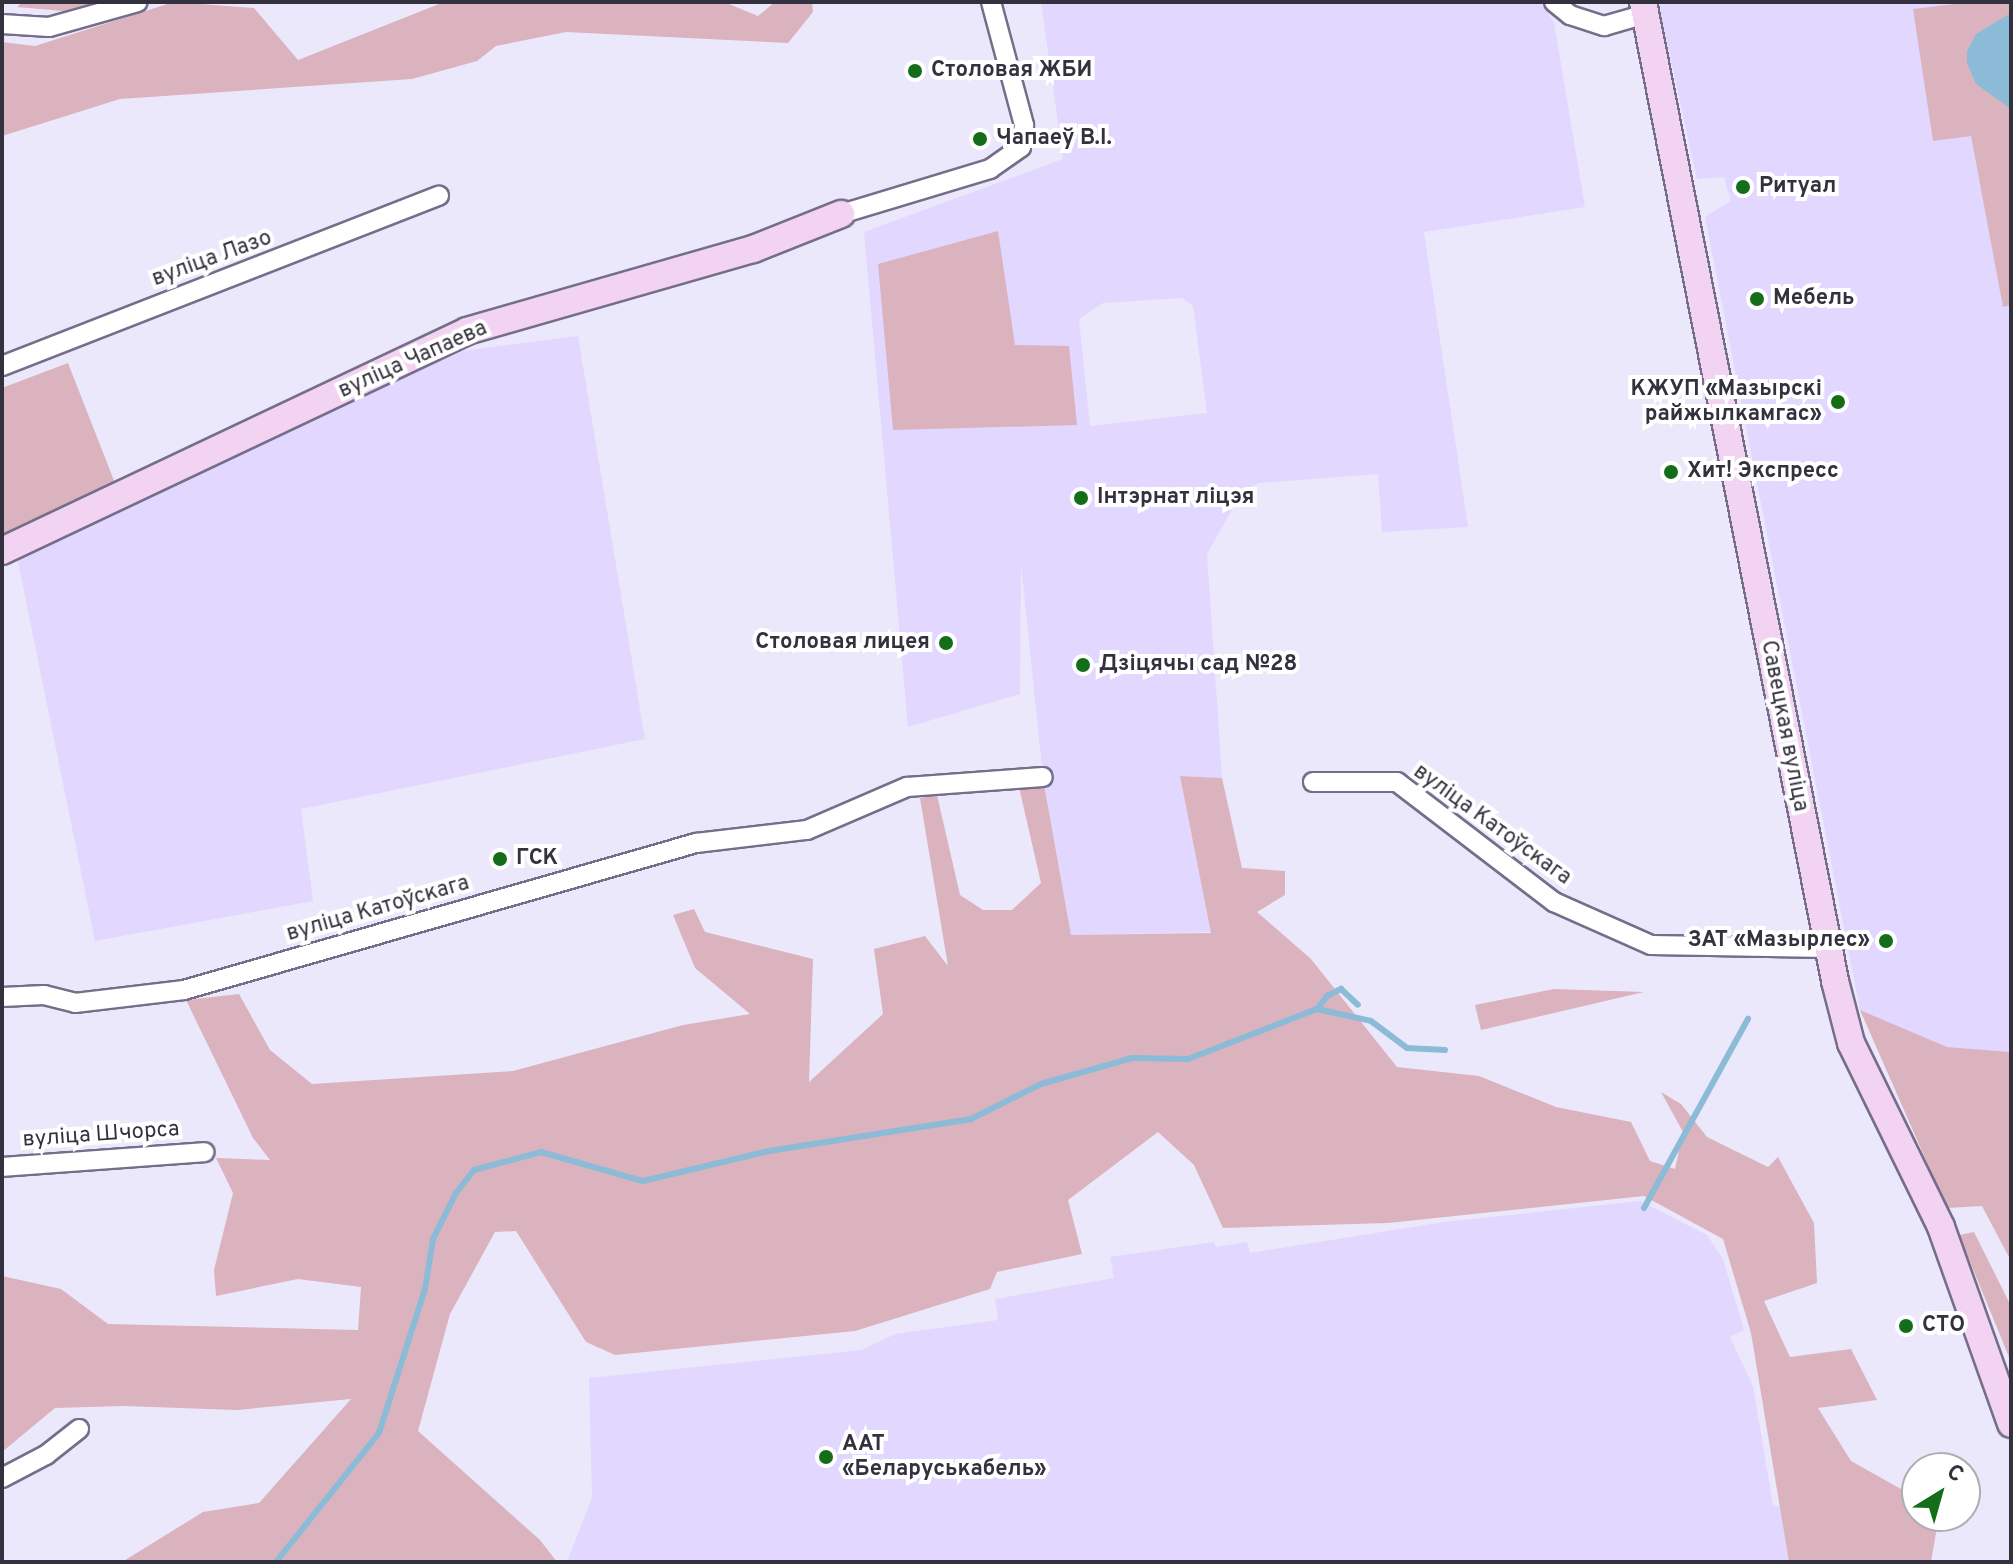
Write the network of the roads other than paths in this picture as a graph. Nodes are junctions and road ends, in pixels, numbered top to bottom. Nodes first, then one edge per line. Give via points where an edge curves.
1 (138, 2) edge
2 (991, 2) edge
3 (1554, 2) edge
4 (1645, 8) edge
5 (2, 24) edge
6 (439, 196) dead end
7 (841, 214) joint
8 (2, 366) edge
9 (2, 551) edge
10 (1043, 777) dead end
11 (1313, 782) dead end
12 (1827, 948) junction
13 (2, 997) edge
14 (204, 1152) dead end
15 (2, 1167) edge
16 (2011, 1424) edge
17 (79, 1429) dead end
18 (2, 1478) edge

1 - 5 street via 49,27
2 - 7 street via 1024,125 1021,147 990,169
3 - 4 street via 1570,15 1604,26
4 - 12 street, Савецкая вуліца
6 - 8 street, вуліца Лазо
7 - 9 street, вуліца Чапаева via 753,249 467,331
10 - 13 street, вуліца Катоўскага via 907,787 807,830 696,843 184,990 75,1003 44,995
11 - 12 street, вуліца Катоўскага via 1397,782 1554,902 1651,945
12 - 16 street, Савецкая вуліца via 1851,1043 1941,1227
14 - 15 street, вуліца Шчорса
17 - 18 street via 46,1455

